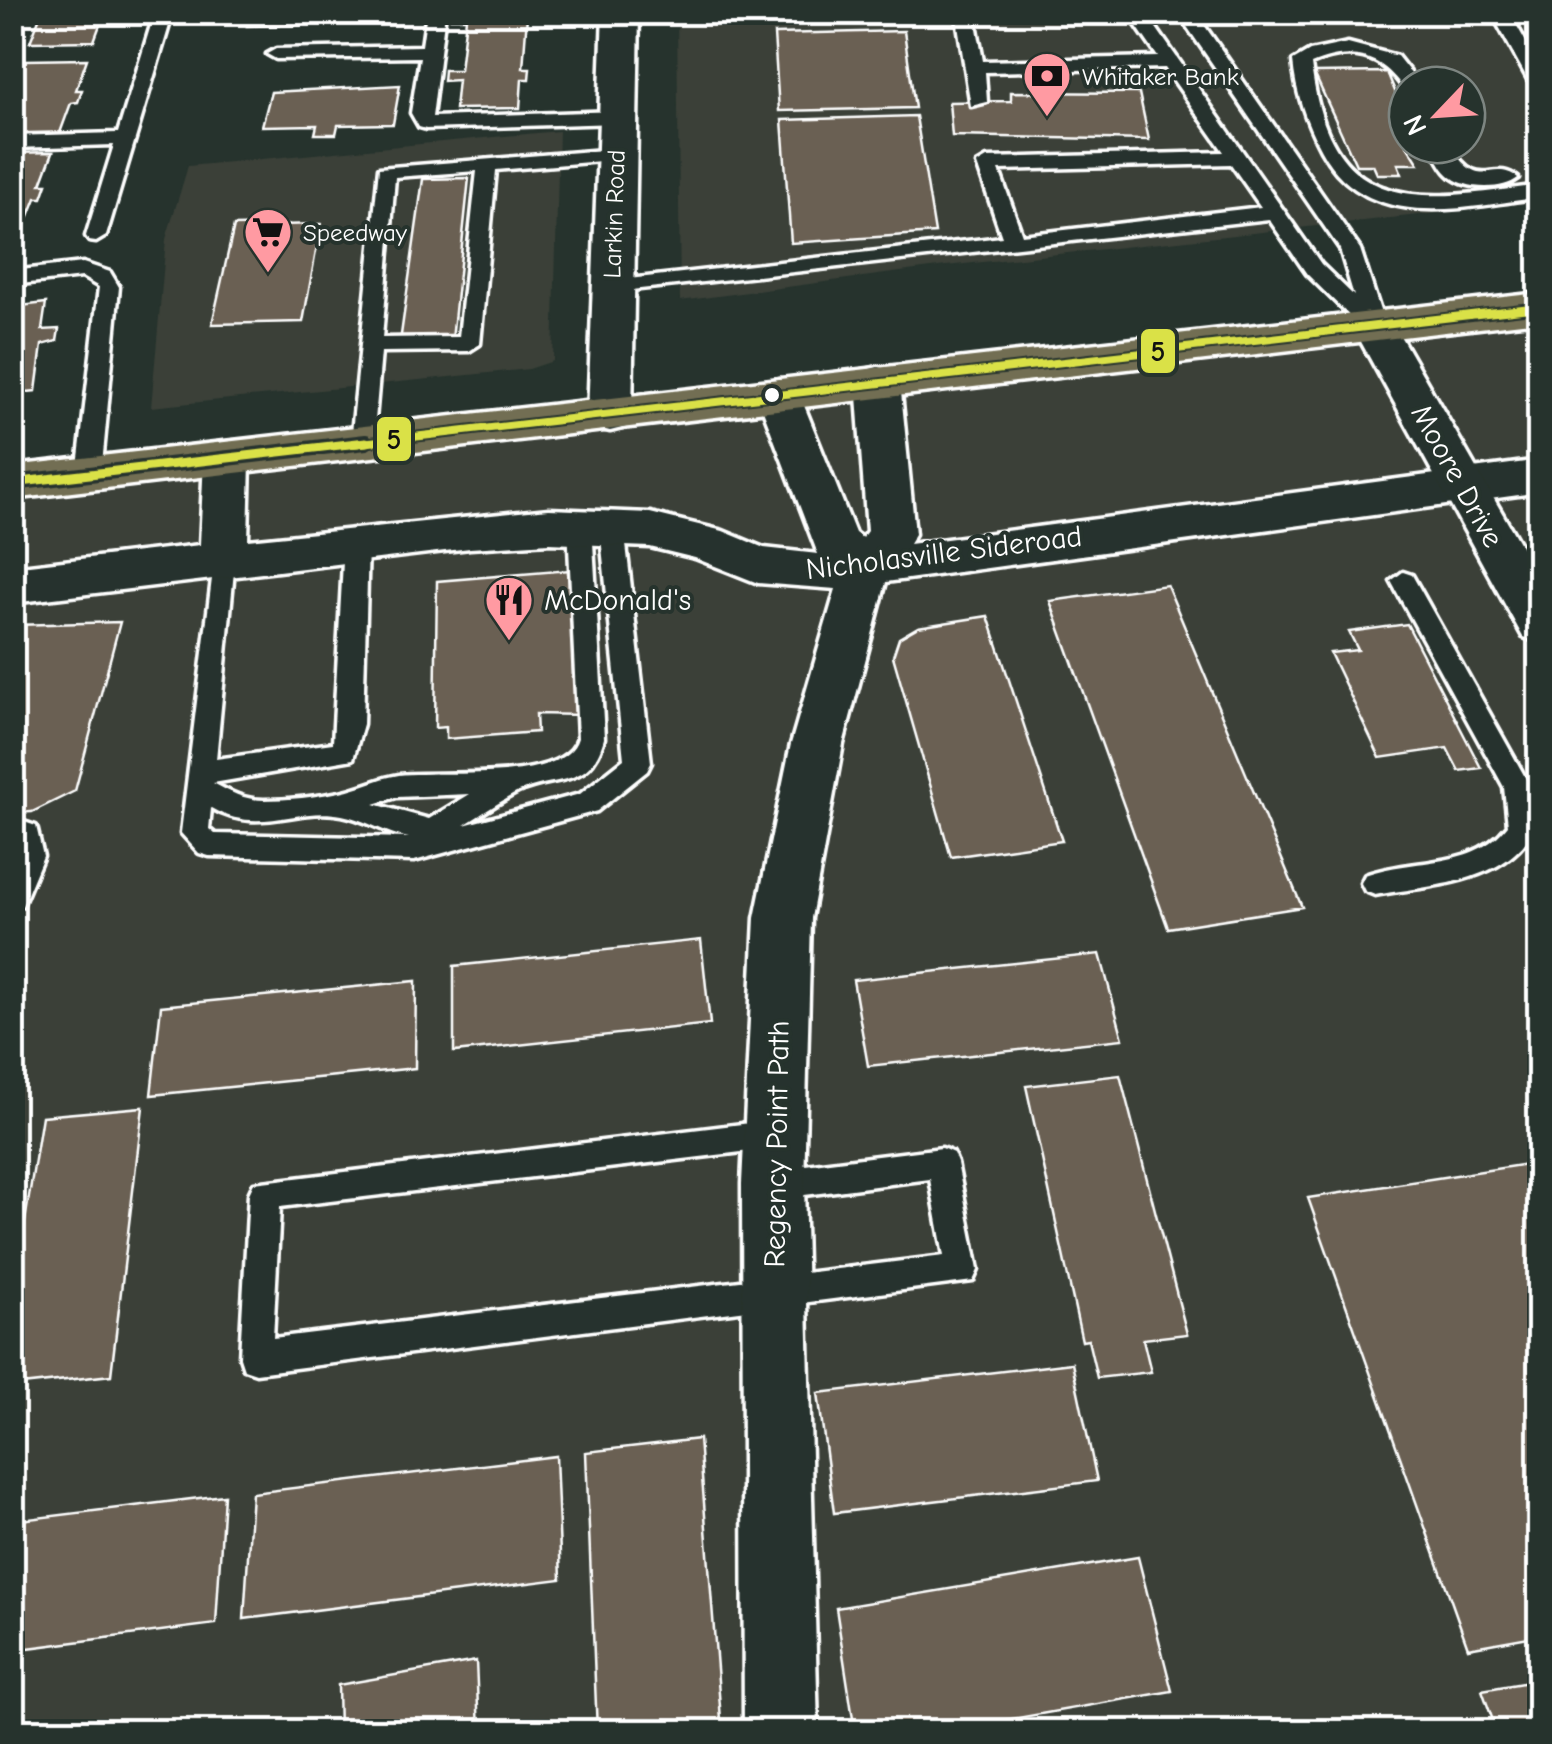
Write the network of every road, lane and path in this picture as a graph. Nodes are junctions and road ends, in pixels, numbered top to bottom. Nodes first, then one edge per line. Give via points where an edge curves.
1 (164, 12) edge
2 (436, 12) edge
3 (630, 12) edge
4 (965, 12) edge
5 (1136, 12) edge
6 (1186, 12) edge
7 (1500, 12) edge
8 (1517, 12) edge
9 (1530, 12) edge
10 (621, 13) edge
11 (1540, 19) edge
12 (1540, 44) edge
13 (430, 51) junction
14 (276, 54) dead end
15 (1170, 62) junction
16 (1397, 65) edge
17 (975, 67) junction
18 (1540, 85) edge
19 (978, 102) dead end
20 (618, 136) junction
21 (125, 139) junction
22 (12, 142) edge
23 (1236, 158) junction
24 (1452, 165) edge
25 (487, 166) junction
26 (1540, 176) edge
27 (1540, 191) edge
28 (1274, 212) junction
29 (96, 236) dead end
30 (1014, 241) junction
31 (12, 278) edge
32 (611, 288) junction
33 (1540, 307) edge
34 (1374, 328) junction
35 (370, 345) junction
36 (878, 382) junction
37 (779, 394) junction
38 (610, 416) junction
39 (362, 443) junction
40 (227, 459) junction
41 (89, 474) junction
42 (1540, 476) edge
43 (12, 483) edge
44 (1463, 486) junction
45 (596, 526) junction
46 (356, 544) junction
47 (223, 560) junction
48 (866, 566) junction
49 (1402, 580) dead end
50 (12, 586) edge
51 (1540, 624) edge
52 (198, 779) junction
53 (514, 782) junction
54 (341, 803) junction
55 (12, 830) edge
56 (1375, 882) dead end
57 (12, 898) edge
58 (774, 1159) junction
59 (774, 1292) junction
60 (780, 1732) edge

1 - 21 lane
2 - 13 lane
3 - 10 lane
4 - 17 lane
5 - 15 lane
6 - 34 lane via 1350,249
7 - 18 lane
8 - 12 lane
9 - 11 lane
10 - 20 street, Larkin Road
13 - 14 lane
13 - 20 lane via 420,113 426,123
15 - 17 lane
15 - 23 lane
16 - 27 lane via 1374,51 1326,49 1302,61 1304,89 1344,177 1364,193 1413,205
17 - 19 lane
20 - 25 lane
20 - 32 street, Larkin Road
21 - 22 lane
21 - 29 lane
23 - 28 lane
23 - 30 lane via 985,157
24 - 26 lane via 1479,180
25 - 35 lane via 386,172
25 - 35 lane via 469,344
28 - 30 lane
28 - 34 lane via 1314,269
30 - 32 lane
31 - 41 lane via 83,270 103,277 109,287
32 - 38 street, Larkin Road
33 - 34 main road
34 - 36 main road
34 - 44 street, Moore Drive
35 - 39 lane
36 - 37 main road
36 - 48 street, Regency Point Path via 890,534
37 - 38 main road
37 - 48 street via 835,543
38 - 39 main road
39 - 40 main road
40 - 41 main road
40 - 47 street
41 - 43 main road
42 - 44 street, Nicholasville Sideroad
44 - 48 street, Nicholasville Sideroad
44 - 51 street, Moore Drive
45 - 46 street, Nicholasville Sideroad
45 - 48 street, Nicholasville Sideroad via 706,543 792,571
45 - 52 lane via 638,763 588,803 414,850 209,845 195,833
45 - 53 lane via 586,756 570,768
46 - 47 street, Nicholasville Sideroad
46 - 52 lane via 344,752
47 - 50 street, Nicholasville Sideroad
47 - 52 lane
48 - 58 street, Regency Point Path via 817,744 784,918
49 - 56 lane via 1516,786 1522,827 1502,853 1459,868
52 - 54 lane via 232,806 263,811
53 - 54 lane via 397,786
53 - 54 lane via 432,831
55 - 57 lane via 26,834 29,856
58 - 59 street, Regency Point Path
58 - 59 lane via 942,1164 962,1270
58 - 59 lane via 265,1194 256,1357
59 - 60 street, Regency Point Path

